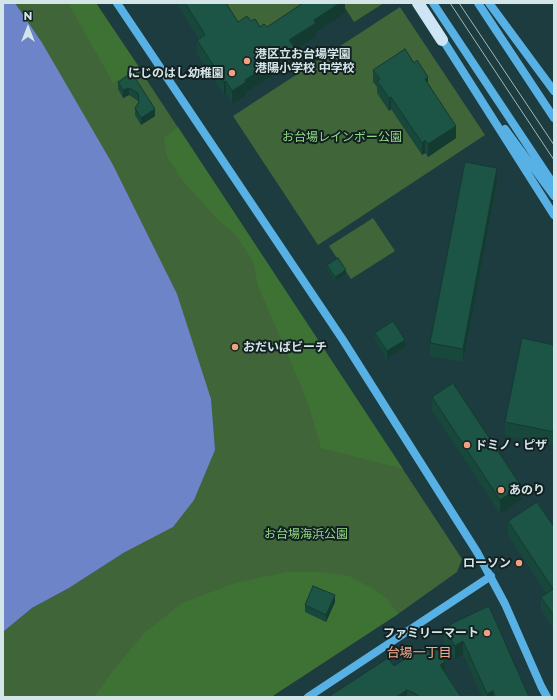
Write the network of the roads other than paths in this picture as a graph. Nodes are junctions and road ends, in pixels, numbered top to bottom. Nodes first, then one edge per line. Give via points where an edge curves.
1 (117, 3) edge
2 (418, 3) edge
3 (421, 3) edge
4 (433, 3) edge
5 (478, 3) edge
6 (489, 3) edge
7 (442, 40) junction
8 (458, 64) junction
9 (554, 91) edge
10 (554, 118) edge
11 (554, 185) edge
12 (554, 196) edge
13 (554, 215) edge
14 (491, 576) junction
15 (308, 697) edge
16 (547, 697) edge

1 - 14 street via 342,340
2 - 7 highway
3 - 7 street
4 - 11 street
5 - 10 street
6 - 9 street
7 - 8 street
8 - 12 street
8 - 13 street
14 - 15 street
14 - 16 street

